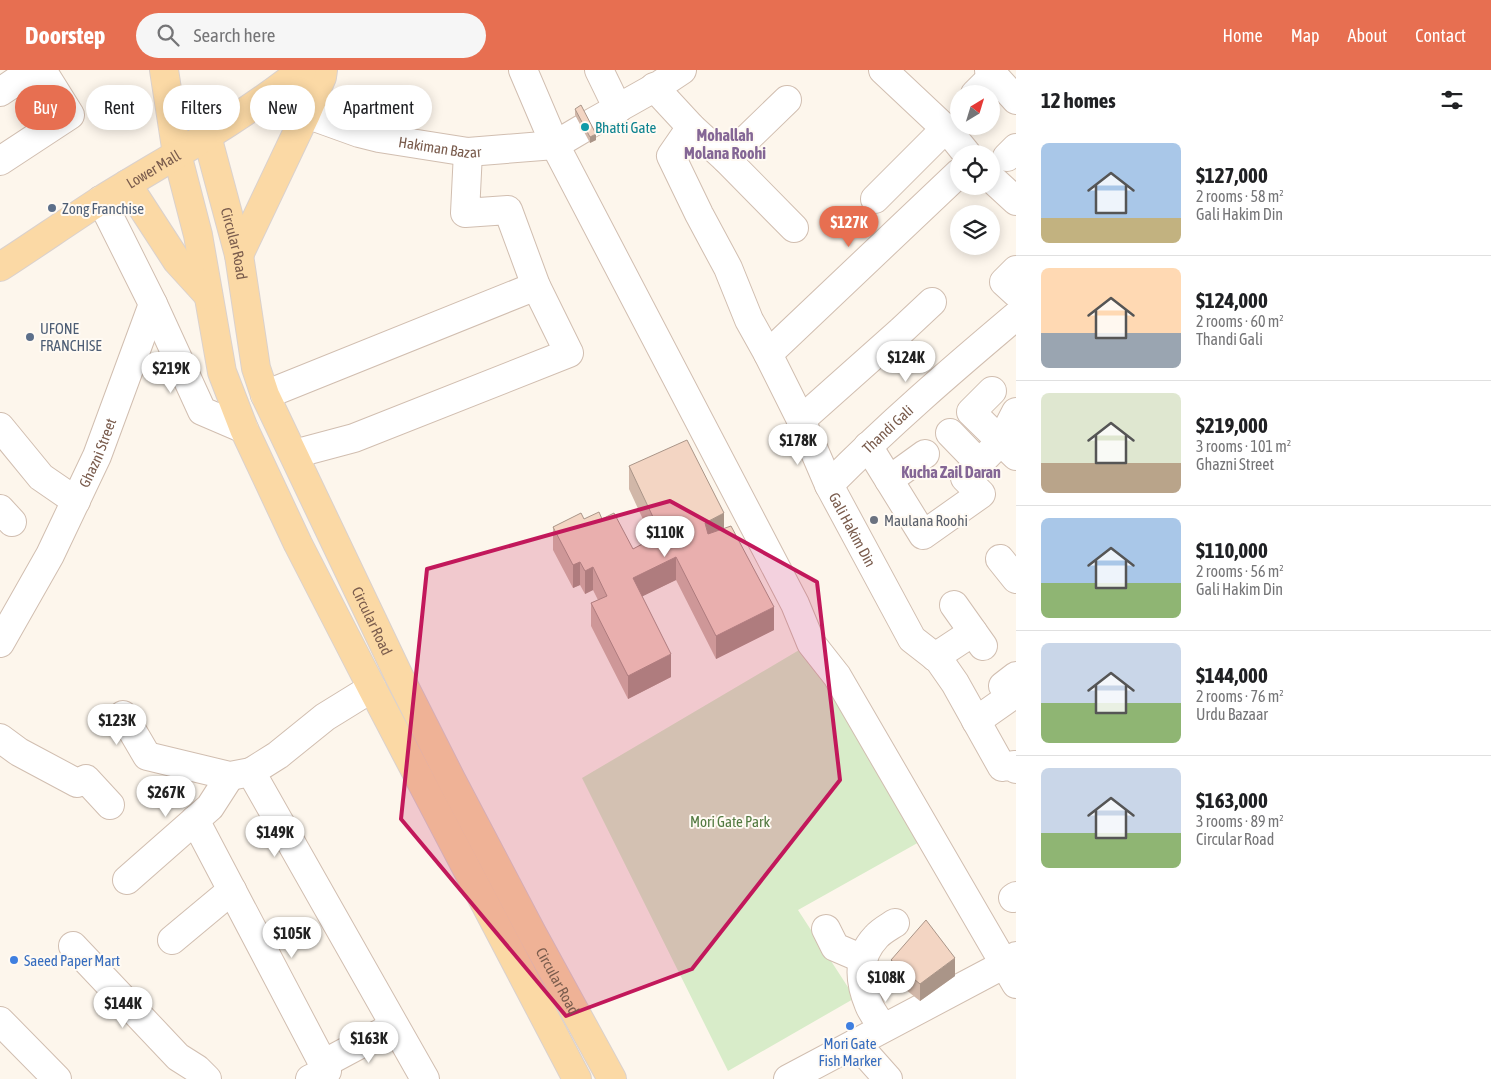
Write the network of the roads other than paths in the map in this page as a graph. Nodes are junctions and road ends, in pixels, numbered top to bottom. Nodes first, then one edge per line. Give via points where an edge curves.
1 (33, 70) edge
2 (42, 70) edge
3 (302, 70) edge
4 (323, 70) edge
5 (523, 70) edge
6 (599, 70) edge
7 (682, 70) edge
8 (883, 70) edge
9 (164, 71) edge
10 (283, 85) edge
11 (654, 87) junction
12 (0, 92) edge
13 (315, 93) edge
14 (787, 100) dead end
15 (250, 108) edge
16 (618, 109) junction
17 (315, 117) edge
18 (950, 126) edge
19 (691, 127) junction
20 (950, 128) edge
21 (299, 130) edge
22 (207, 136) junction
23 (556, 144) junction
24 (468, 152) junction
25 (178, 154) junction
26 (726, 159) junction
27 (0, 161) edge
28 (1005, 161) edge
29 (950, 182) edge
30 (128, 184) junction
31 (875, 199) dead end
32 (101, 200) junction
33 (1016, 201) edge
34 (794, 228) dead end
35 (240, 255) junction
36 (0, 267) edge
37 (536, 286) junction
38 (208, 295) junction
39 (932, 302) dead end
40 (153, 304) junction
41 (1016, 316) edge
42 (768, 354) junction
43 (992, 391) dead end
44 (265, 395) junction
45 (1016, 412) edge
46 (800, 420) junction
47 (0, 427) edge
48 (244, 428) junction
49 (950, 433) dead end
50 (868, 446) junction
51 (1009, 448) edge
52 (294, 454) junction
53 (924, 454) dead end
54 (980, 464) junction
55 (889, 480) junction
56 (829, 485) junction
57 (76, 501) junction
58 (954, 605) dead end
59 (0, 643) edge
60 (935, 657) junction
61 (1016, 676) edge
62 (372, 688) junction
63 (124, 715) dead end
64 (976, 721) junction
65 (0, 738) edge
66 (1016, 769) edge
67 (240, 774) junction
68 (110, 805) dead end
69 (195, 820) junction
70 (127, 880) dead end
71 (232, 890) junction
72 (895, 923) dead end
73 (826, 929) dead end
74 (172, 940) dead end
75 (73, 946) dead end
76 (863, 959) junction
77 (1012, 968) edge
78 (0, 1021) edge
79 (394, 1026) junction
80 (883, 1028) junction
81 (856, 1043) junction
82 (316, 1072) edge
83 (57, 1079) edge
84 (207, 1079) edge
85 (425, 1079) edge
86 (577, 1079) edge
87 (612, 1079) edge
88 (788, 1079) edge
89 (888, 1079) edge

1 - 12 street
2 - 27 street via 70,116
3 - 10 main road, Lower Mall
4 - 13 main road
5 - 23 street
6 - 16 street
7 - 11 street, Hakiman Bazar
8 - 18 street
9 - 25 main road, Circular Road
11 - 16 street, Hakiman Bazar
11 - 19 street
14 - 26 street
15 - 22 main road, Lower Mall
16 - 23 street, Hakiman Bazar
17 - 24 street, Hakiman Bazar via 379,138
19 - 26 street
19 - 42 street, Gali Hakim Din via 671,156
20 - 31 street
21 - 35 main road
22 - 25 main road, Lower Mall
22 - 35 main road, Circular Road
23 - 24 street, Hakiman Bazar
23 - 77 street via 795,604 811,643 838,676
24 - 37 street via 465,213 508,210
25 - 30 main road, Lower Mall
25 - 38 main road, Circular Road via 198,235
26 - 34 street
28 - 33 street
29 - 42 street
30 - 32 main road, Lower Mall
30 - 38 main road via 177,262
32 - 36 main road, Lower Mall
32 - 40 street
35 - 44 main road, Circular Road via 256,368
37 - 44 street
37 - 52 street via 568,353 354,438
38 - 48 main road, Circular Road via 222,372
39 - 46 street
40 - 48 street via 202,411
40 - 57 street, Ghazni Street via 98,456
41 - 50 street, Thandi Gali
42 - 46 street, Gali Hakim Din
43 - 51 street via 971,412
44 - 52 main road, Circular Road
45 - 51 street
46 - 56 street, Gali Hakim Din
47 - 57 street via 40,477
48 - 62 main road, Circular Road via 298,544
49 - 54 street
50 - 55 street
50 - 56 street, Thandi Gali
51 - 54 street
52 - 87 main road, Circular Road via 451,779
53 - 55 street
54 - 55 street via 965,478 982,494 923,535
56 - 60 street, Gali Hakim Din via 912,639
57 - 59 street, Ghazni Street via 50,555
58 - 60 street via 978,639
60 - 64 street, Gali Hakim Din via 955,683
61 - 64 street via 1003,686 1010,697
62 - 67 street via 325,717 278,755
62 - 86 main road, Circular Road
63 - 67 street via 147,756
64 - 66 street, Gali Hakim Din via 1002,767 1014,765
65 - 68 street via 19,752 77,783 86,779
67 - 69 street
67 - 79 street
69 - 70 street
69 - 71 street
71 - 74 street
71 - 82 street
72 - 76 street via 877,935 865,950
73 - 76 street via 834,947
75 - 84 street via 178,1057
76 - 80 street via 861,968 869,1006
77 - 80 street
78 - 83 street
79 - 82 street
79 - 85 street
80 - 81 street
81 - 88 street
81 - 89 street

